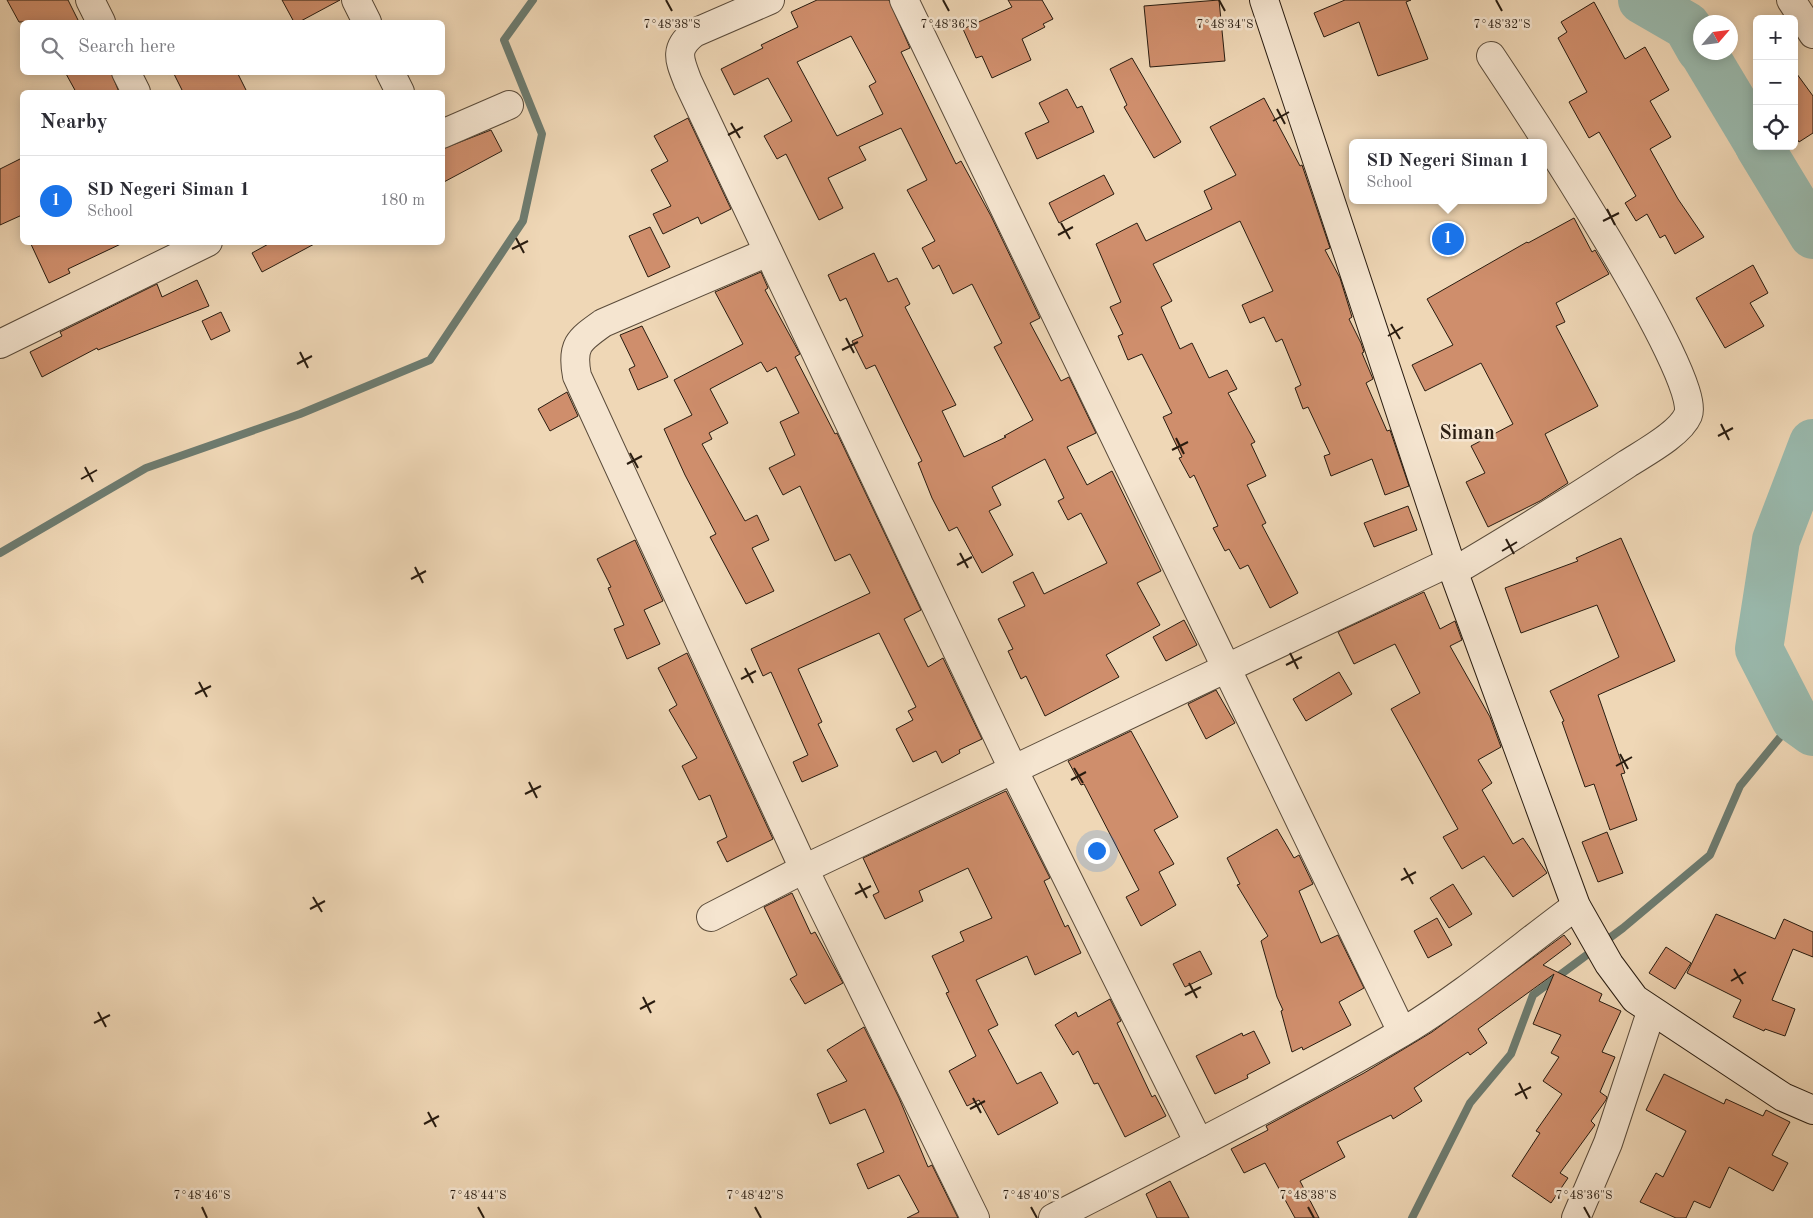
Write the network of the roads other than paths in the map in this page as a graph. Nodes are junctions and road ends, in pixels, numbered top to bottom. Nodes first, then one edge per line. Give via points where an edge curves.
1 (90, 0) edge
2 (356, 0) edge
3 (770, 0) edge
4 (904, 0) edge
5 (1264, 0) edge
6 (1791, 0) edge
7 (100, 20) edge
8 (366, 20) edge
9 (1813, 34) edge
10 (1491, 56) dead end
11 (128, 75) edge
12 (392, 75) edge
13 (135, 90) edge
14 (399, 90) edge
15 (509, 105) dead end
16 (445, 133) edge
17 (1545, 139) edge
18 (1547, 142) edge
19 (202, 245) edge
20 (768, 252) junction
21 (0, 344) edge
22 (1451, 567) junction
23 (1228, 668) junction
24 (1014, 771) junction
25 (804, 869) junction
26 (1580, 915) junction
27 (711, 917) dead end
28 (1651, 1012) junction
29 (1402, 1032) junction
30 (1813, 1110) edge
31 (1199, 1143) junction
32 (975, 1218) edge
33 (1053, 1218) edge
34 (1576, 1218) edge

1 - 7 street
2 - 8 street
3 - 20 street via 694,33 686,39 679,58
4 - 23 street
5 - 22 street
6 - 9 street
10 - 17 street
11 - 13 street
12 - 14 street
15 - 16 street
18 - 22 street via 1634,284 1684,384 1689,414 1680,427 1560,508
19 - 21 street
20 - 24 street
20 - 25 street via 603,323 582,338 574,358 577,376 586,396
22 - 23 street
22 - 26 street
23 - 24 street
23 - 29 street
24 - 25 street
24 - 31 street
25 - 27 street
25 - 32 street
26 - 28 street via 1635,1000
26 - 29 street
28 - 30 street via 1783,1097
28 - 34 street via 1608,1143
29 - 31 street
31 - 33 street

